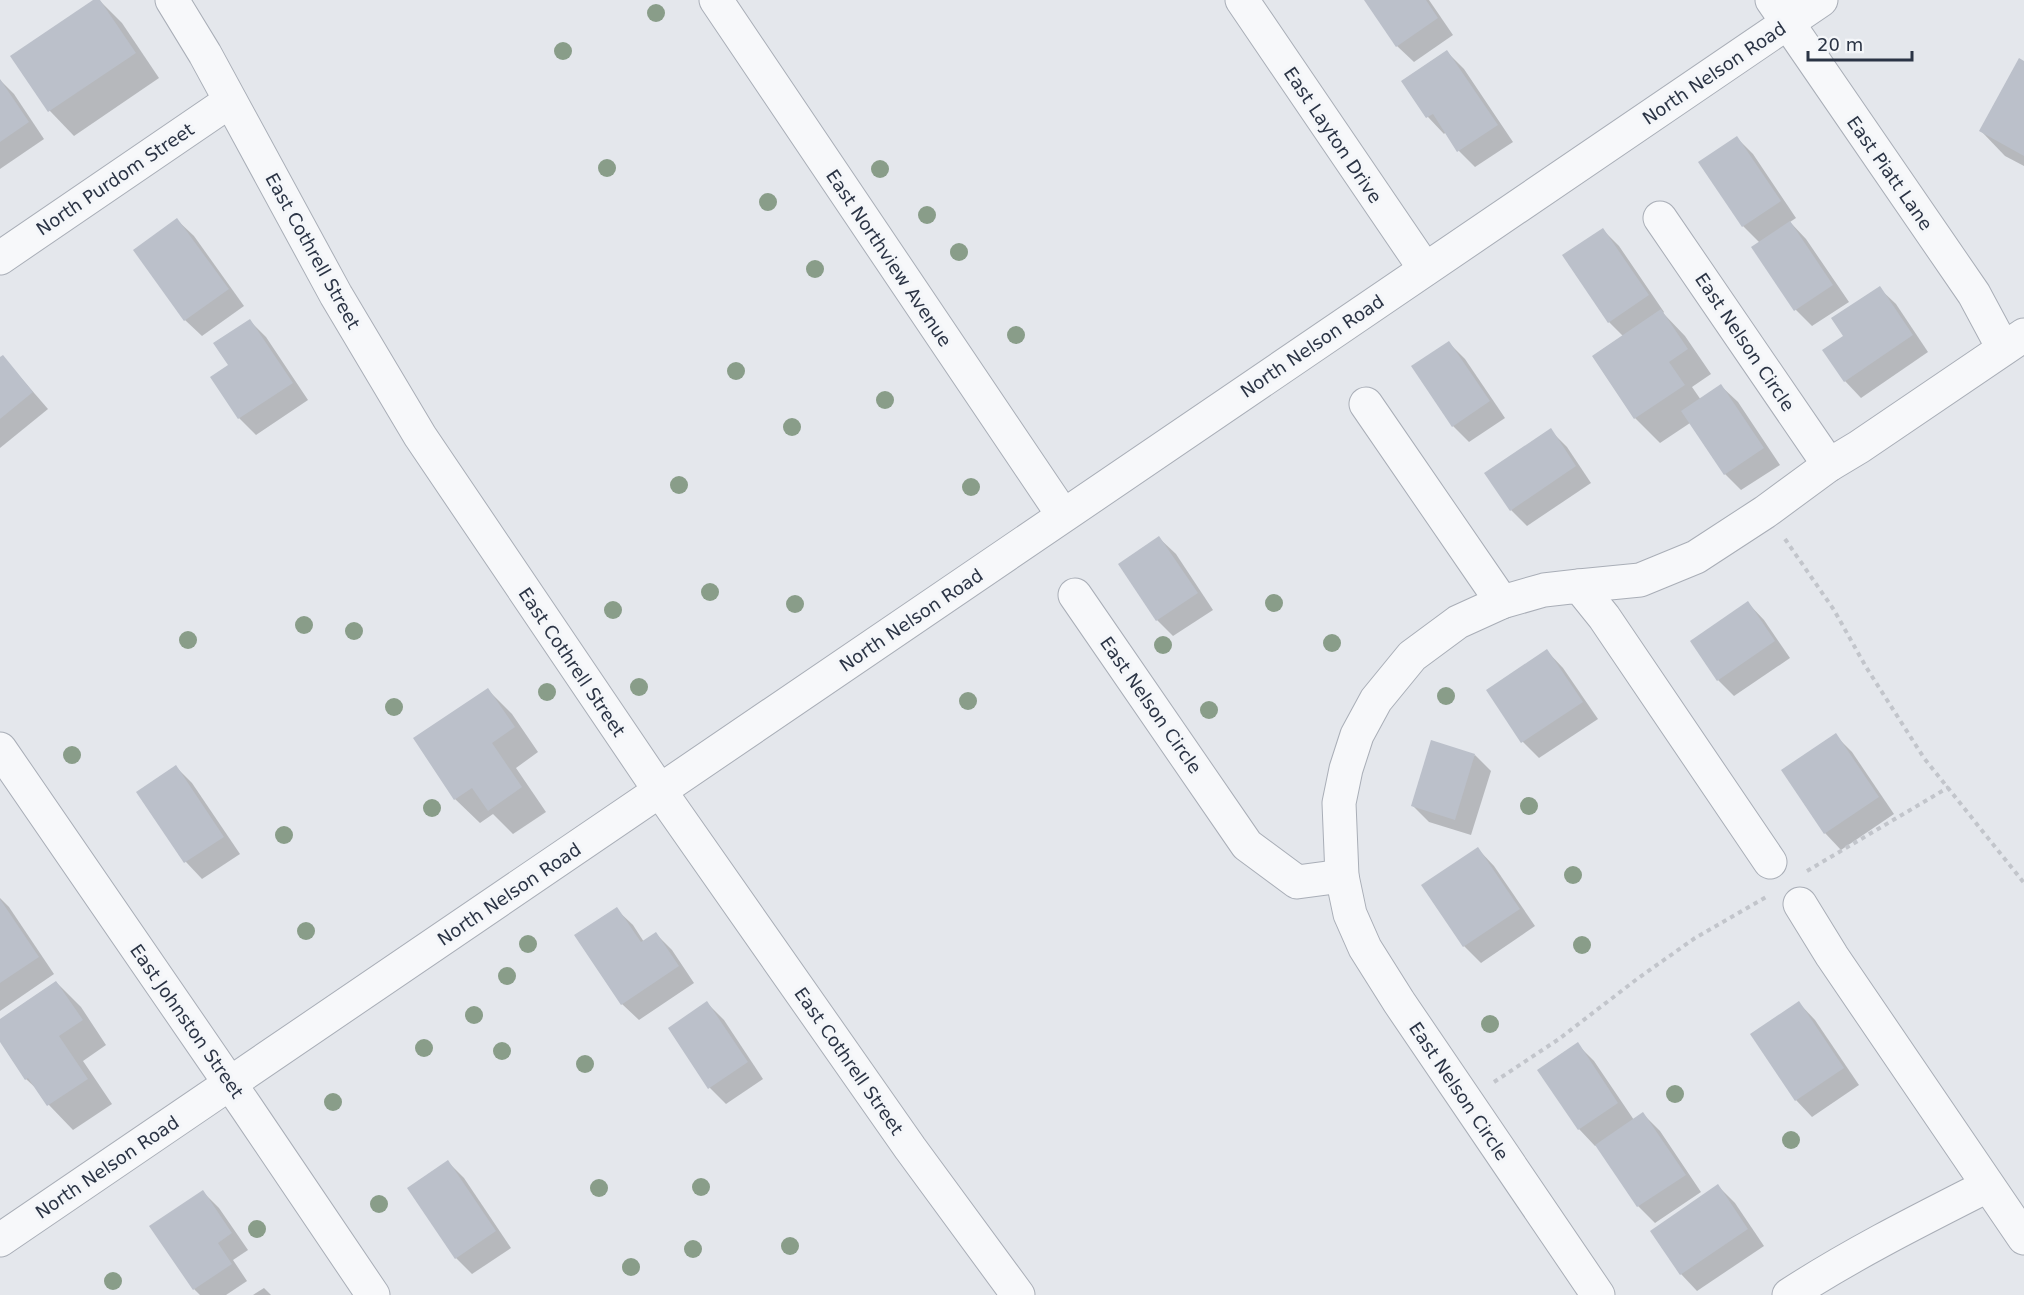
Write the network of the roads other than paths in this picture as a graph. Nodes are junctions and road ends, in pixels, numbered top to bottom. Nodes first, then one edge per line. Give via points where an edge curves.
1 (172, 0) edge
2 (716, 0) edge
3 (1242, 0) edge
4 (1821, 0) edge
5 (1780, 12) edge
6 (230, 101) junction
7 (1660, 219) dead end
8 (0, 258) edge
9 (1425, 269) junction
10 (2013, 341) edge
11 (1366, 404) dead end
12 (1829, 465) junction
13 (1064, 515) junction
14 (1579, 586) junction
15 (1075, 595) dead end
16 (1502, 602) junction
17 (0, 749) edge
18 (660, 791) junction
19 (1342, 876) junction
20 (230, 1084) junction
21 (1987, 1186) junction
22 (2024, 1238) edge
23 (0, 1240) edge
24 (373, 1295) edge
25 (1018, 1295) edge
26 (1598, 1295) edge
27 (1789, 1295) edge

1 - 6 street, East Cothrell Street
2 - 13 street, East Northview Avenue
3 - 9 street, East Layton Drive
4 - 5 street, North Nelson Road
5 - 9 street, North Nelson Road
5 - 10 street, East Piatt Lane via 1974,294
6 - 8 street, North Purdom Street
6 - 18 street, East Cothrell Street via 336,295 420,436
7 - 12 street, East Nelson Circle
9 - 13 street, North Nelson Road
10 - 12 street, East Nelson Circle
11 - 16 street
12 - 14 street, East Nelson Circle via 1696,557 1640,580
13 - 18 street, North Nelson Road
14 - 16 street, East Nelson Circle via 1544,590
14 - 21 street via 1604,617
15 - 19 street, East Nelson Circle via 1247,845 1297,882
16 - 19 street, East Nelson Circle via 1458,622 1412,656 1376,700 1357,735 1339,803
17 - 20 street, East Johnston Street
18 - 20 street, North Nelson Road
18 - 25 street, East Cothrell Street
19 - 26 street, East Nelson Circle via 1350,914 1365,948
20 - 23 street, North Nelson Road
20 - 24 street, East Johnston Street
21 - 22 street
21 - 27 street

